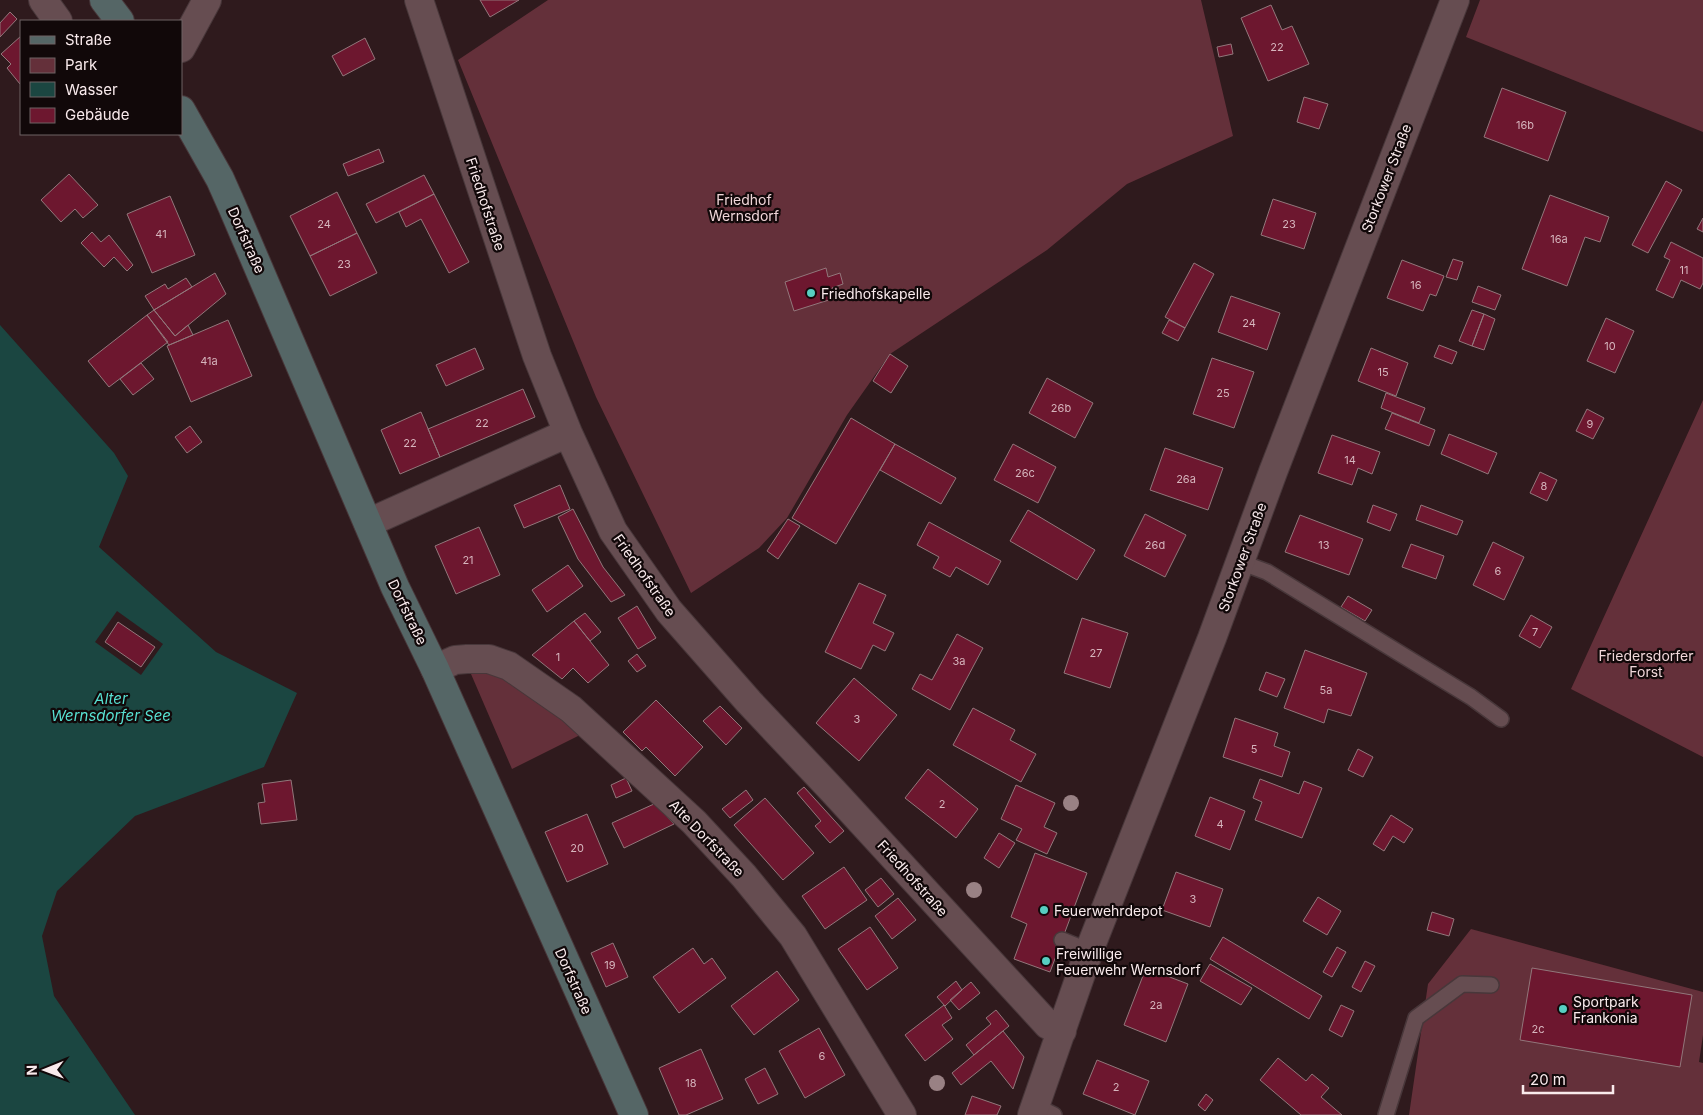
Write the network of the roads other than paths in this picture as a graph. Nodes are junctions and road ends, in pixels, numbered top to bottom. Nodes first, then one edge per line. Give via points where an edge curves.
1 (43, 0) edge
2 (104, 0) edge
3 (207, 0) edge
4 (419, 0) edge
5 (1455, 0) edge
6 (57, 20) edge
7 (119, 20) edge
8 (182, 46) edge
9 (182, 112) edge
10 (568, 433) junction
11 (368, 523) junction
12 (1240, 562) junction
13 (436, 669) junction
14 (1501, 719) dead end
15 (1062, 940) dead end
16 (1089, 951) junction
17 (1491, 984) dead end
18 (1062, 1031) junction
19 (1041, 1112) edge
20 (634, 1115) edge
21 (902, 1115) edge
22 (1386, 1115) edge

1 - 6 street
2 - 7 main road
3 - 8 street
4 - 10 street, Friedhofstraße via 537,356
5 - 12 street, Storkower Straße
9 - 11 main road, Dorfstraße via 220,179
10 - 11 street
10 - 18 street, Friedhofstraße via 613,531 668,611 1048,1025
11 - 13 main road, Dorfstraße via 395,587
12 - 14 lane via 1267,572 1471,697
12 - 16 street, Storkower Straße
13 - 20 main road, Dorfstraße
13 - 21 street, Alte Dorfstraße via 455,660 467,659 489,659 509,666 571,709 694,822 744,876 792,936
15 - 16 lane
16 - 18 street, Storkower Straße
17 - 22 lane via 1462,984 1416,1018
18 - 19 street, Storkower Straße

